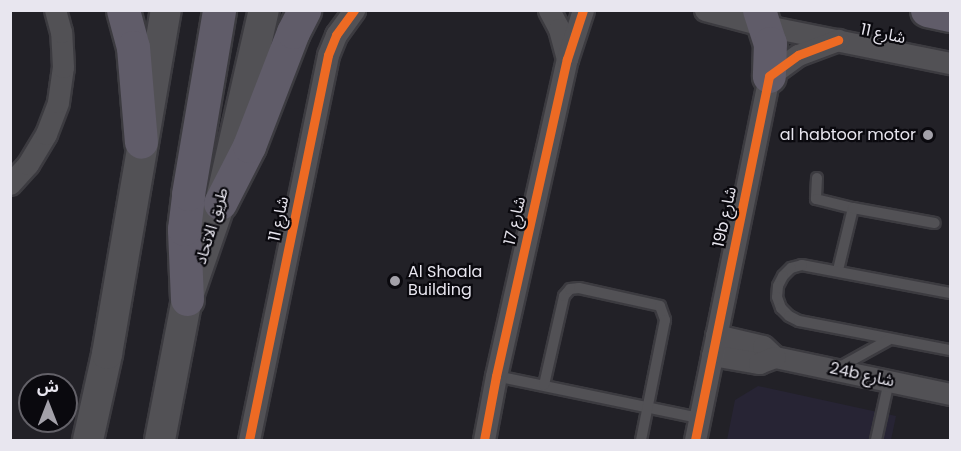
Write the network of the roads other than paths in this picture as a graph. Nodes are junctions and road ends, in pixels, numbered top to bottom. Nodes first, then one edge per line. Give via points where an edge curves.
1 (55, 10) edge
2 (123, 10) edge
3 (166, 10) edge
4 (219, 10) edge
5 (264, 10) edge
6 (304, 10) edge
7 (354, 10) edge
8 (549, 10) edge
9 (583, 10) edge
10 (705, 10) edge
11 (927, 10) edge
12 (951, 15) edge
13 (763, 18) edge
14 (838, 40) junction
15 (567, 59) junction
16 (951, 63) edge
17 (769, 75) junction
18 (141, 142) junction
19 (817, 178) dead end
20 (10, 184) edge
21 (220, 203) junction
22 (853, 208) junction
23 (935, 223) dead end
24 (838, 270) junction
25 (951, 293) edge
26 (187, 299) junction
27 (890, 339) junction
28 (714, 345) junction
29 (951, 350) edge
30 (107, 354) junction
31 (835, 370) junction
32 (496, 376) junction
33 (888, 381) junction
34 (544, 386) junction
35 (951, 394) edge
36 (648, 407) junction
37 (699, 418) junction
38 (88, 441) edge
39 (109, 441) edge
40 (160, 441) edge
41 (249, 441) edge
42 (484, 441) edge
43 (641, 441) edge
44 (695, 441) edge
45 (876, 441) edge

1 - 20 street via 63,67 58,102 46,134
2 - 18 main road via 133,47
3 - 18 main road
4 - 26 main road via 187,206
5 - 21 main road, طريق الاتحاد
6 - 21 main road via 249,146
7 - 41 street, شارع 11 via 336,35 328,55
8 - 15 street, شارع 17
9 - 15 street, شارع 17
10 - 13 street, شارع 11
11 - 12 main road
13 - 14 street, شارع 11
13 - 17 main road via 770,43
14 - 16 street, شارع 11
14 - 17 street via 798,55
15 - 32 street, شارع 17
17 - 28 street, 19b شارع
18 - 30 main road
19 - 22 lane via 816,199
21 - 26 main road, طريق الاتحاد
22 - 23 lane
22 - 24 lane
24 - 25 lane
24 - 27 lane via 802,265 791,268 778,286 781,308 800,321
26 - 40 main road, طريق الاتحاد
27 - 29 lane
27 - 31 lane
28 - 31 street, 24b شارع via 763,346 775,357
28 - 37 street, 19b شارع
30 - 38 main road
30 - 39 main road
31 - 33 street, 24b شارع
32 - 34 lane
32 - 42 street, شارع 17
33 - 35 street, 24b شارع
33 - 45 lane
34 - 36 lane
34 - 36 lane via 564,296 570,289 655,303 663,310 665,320
36 - 37 lane
36 - 43 lane
37 - 44 street, 19b شارع

